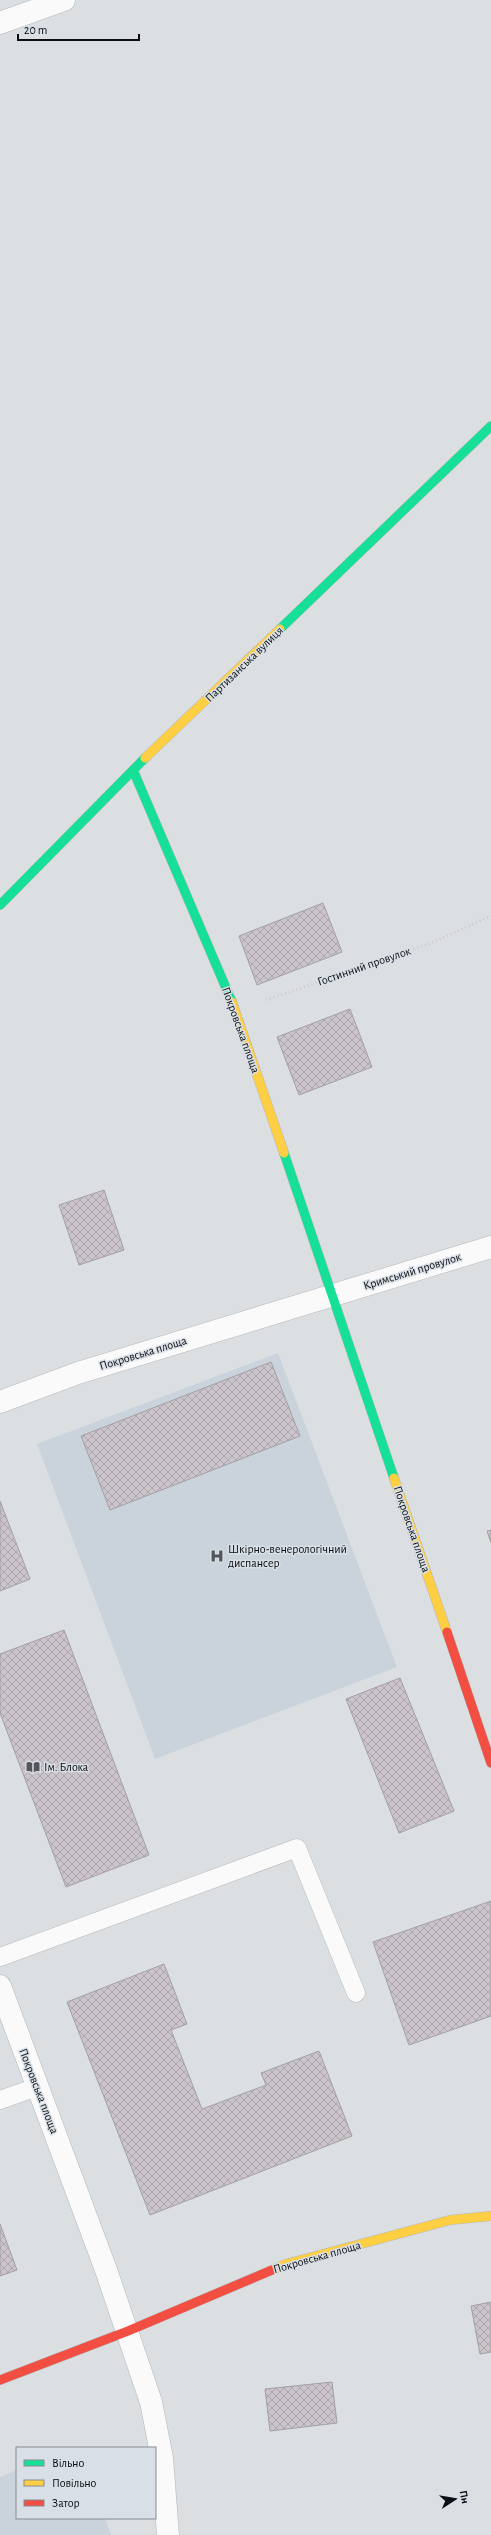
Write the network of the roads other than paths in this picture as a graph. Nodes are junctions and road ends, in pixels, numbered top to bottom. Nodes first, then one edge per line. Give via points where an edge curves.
1 (64, 0) edge
2 (0, 23) edge
3 (491, 426) edge
4 (133, 770) junction
5 (0, 905) edge
6 (491, 1247) edge
7 (334, 1295) junction
8 (0, 1402) edge
9 (491, 1763) edge
10 (0, 1957) edge
11 (0, 1986) edge
12 (356, 1993) dead end
13 (37, 2087) junction
14 (0, 2100) edge
15 (491, 2216) edge
16 (128, 2331) junction
17 (0, 2380) edge
18 (168, 2535) edge

1 - 2 street
3 - 4 main road, Партизанська вулиця
4 - 5 main road, Партизанська вулиця
4 - 7 main road, Покровська площа via 235,1010
6 - 7 street, Кримський провулок
7 - 8 street, Покровська площа via 78,1373
7 - 9 main road, Покровська площа
10 - 12 lane via 296,1848
11 - 13 street, Покровська площа
13 - 14 lane
13 - 16 street, Покровська площа
15 - 16 main road, Покровська площа via 450,2220 286,2264
16 - 17 main road, Покровська площа
16 - 18 street, Покровська площа via 151,2402 162,2458

